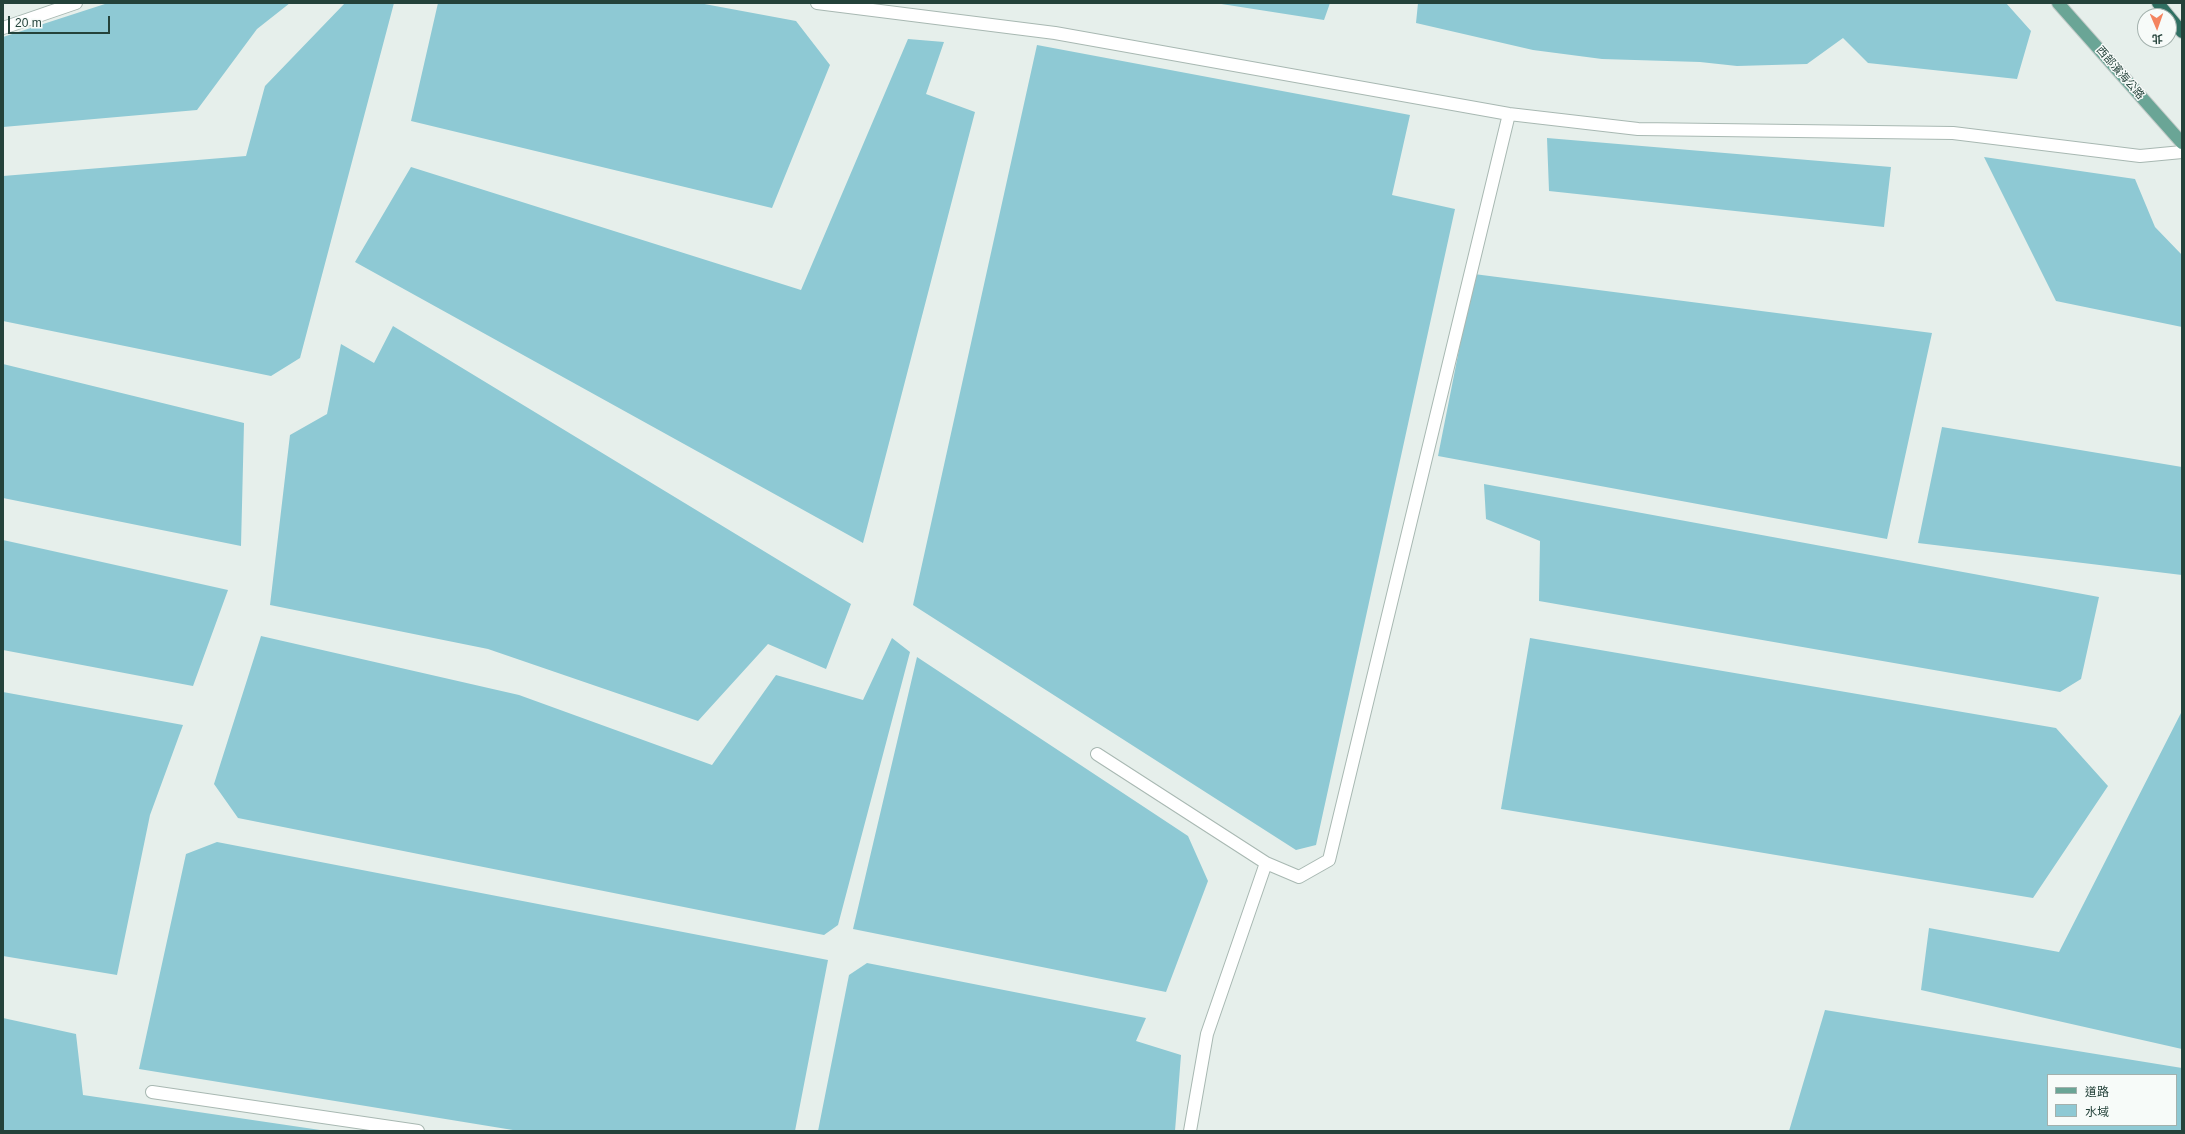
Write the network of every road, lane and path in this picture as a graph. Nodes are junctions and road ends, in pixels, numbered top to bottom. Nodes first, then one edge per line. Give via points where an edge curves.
1 (76, 3) edge
2 (817, 3) edge
3 (2058, 3) edge
4 (2158, 3) edge
5 (3, 28) edge
6 (2182, 32) edge
7 (1509, 114) junction
8 (2182, 143) edge
9 (2182, 152) edge
10 (1097, 754) dead end
11 (1266, 863) junction
12 (152, 1092) dead end
13 (418, 1131) edge
14 (1190, 1131) edge

1 - 5 lane
2 - 7 lane via 1055,33
3 - 8 main road, 西部濱海公路
4 - 6 highway
7 - 9 lane via 1638,129 1953,133 2140,156
7 - 11 lane via 1329,860 1299,877
10 - 11 lane
11 - 14 lane via 1207,1034
12 - 13 lane

